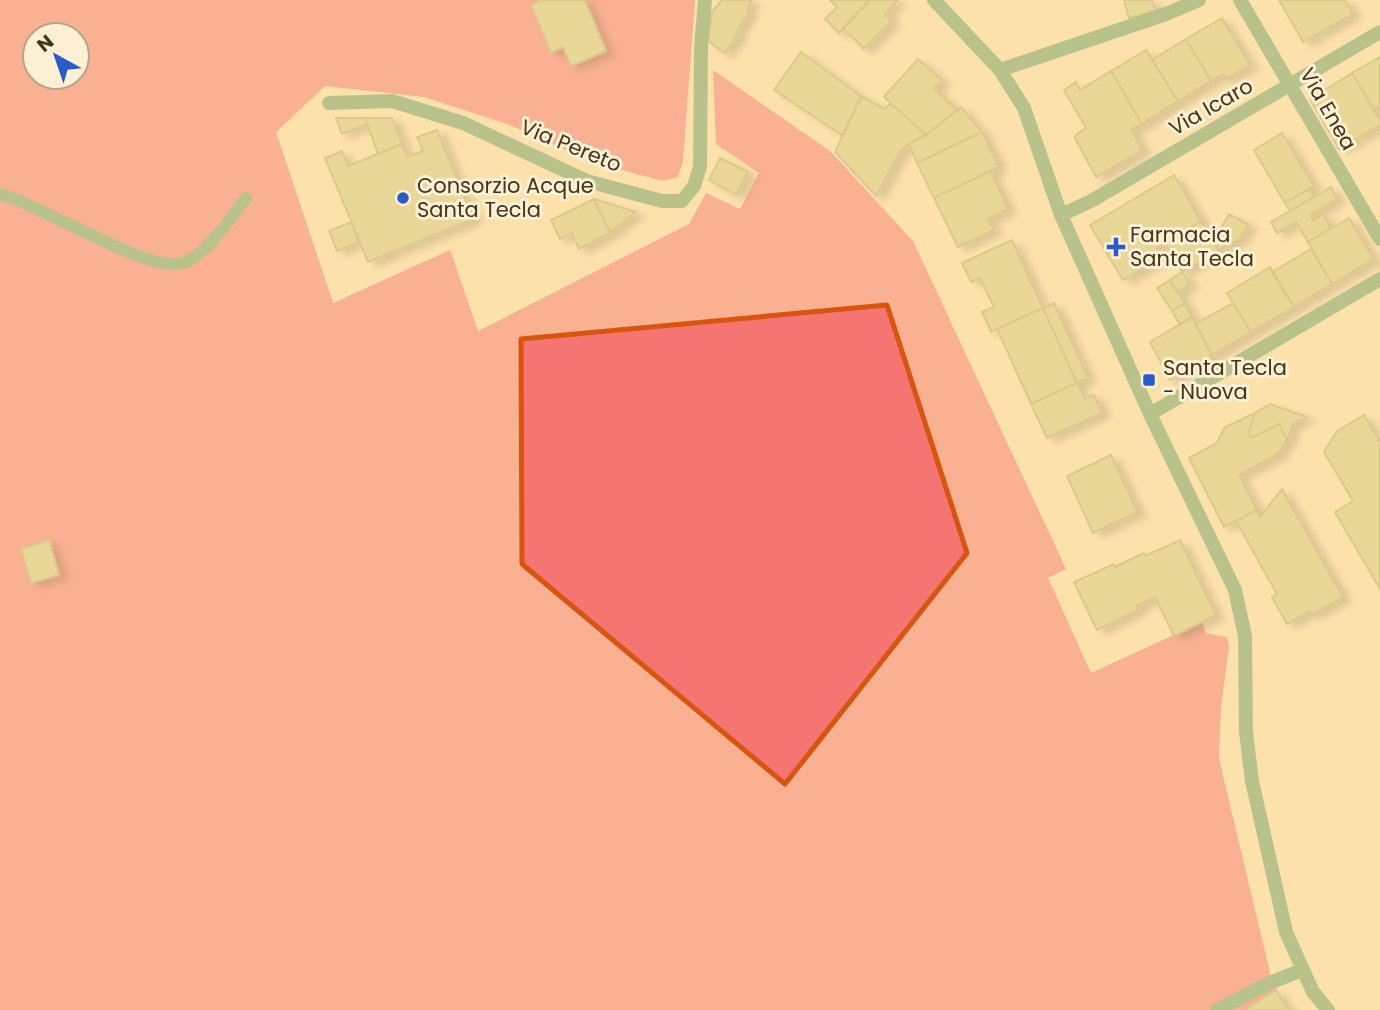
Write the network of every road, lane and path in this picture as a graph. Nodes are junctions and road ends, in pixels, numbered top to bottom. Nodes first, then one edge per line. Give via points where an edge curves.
1 (705, 0) edge
2 (934, 0) edge
3 (1199, 0) edge
4 (1240, 0) edge
5 (1380, 32) edge
6 (1000, 70) junction
7 (1290, 85) junction
8 (329, 103) dead end
9 (0, 194) edge
10 (246, 198) dead end
11 (1061, 215) junction
12 (1380, 239) edge
13 (1380, 279) edge
14 (1150, 414) junction
15 (1302, 970) junction
16 (1217, 1010) edge
17 (1328, 1010) edge

1 - 8 street, Via Pereto via 700,167 694,186 681,201 662,201 587,181 463,123 392,101
2 - 6 street
3 - 6 street
4 - 7 street, Via Enea
5 - 7 street, Via Icaro
6 - 11 street via 1024,108
7 - 11 street, Via Icaro
7 - 12 street, Via Enea
9 - 10 lane via 18,198 158,264 183,264 204,250
11 - 14 street
13 - 14 street
14 - 15 street via 1235,590 1245,636 1252,781 1286,932
15 - 16 street
15 - 17 street

